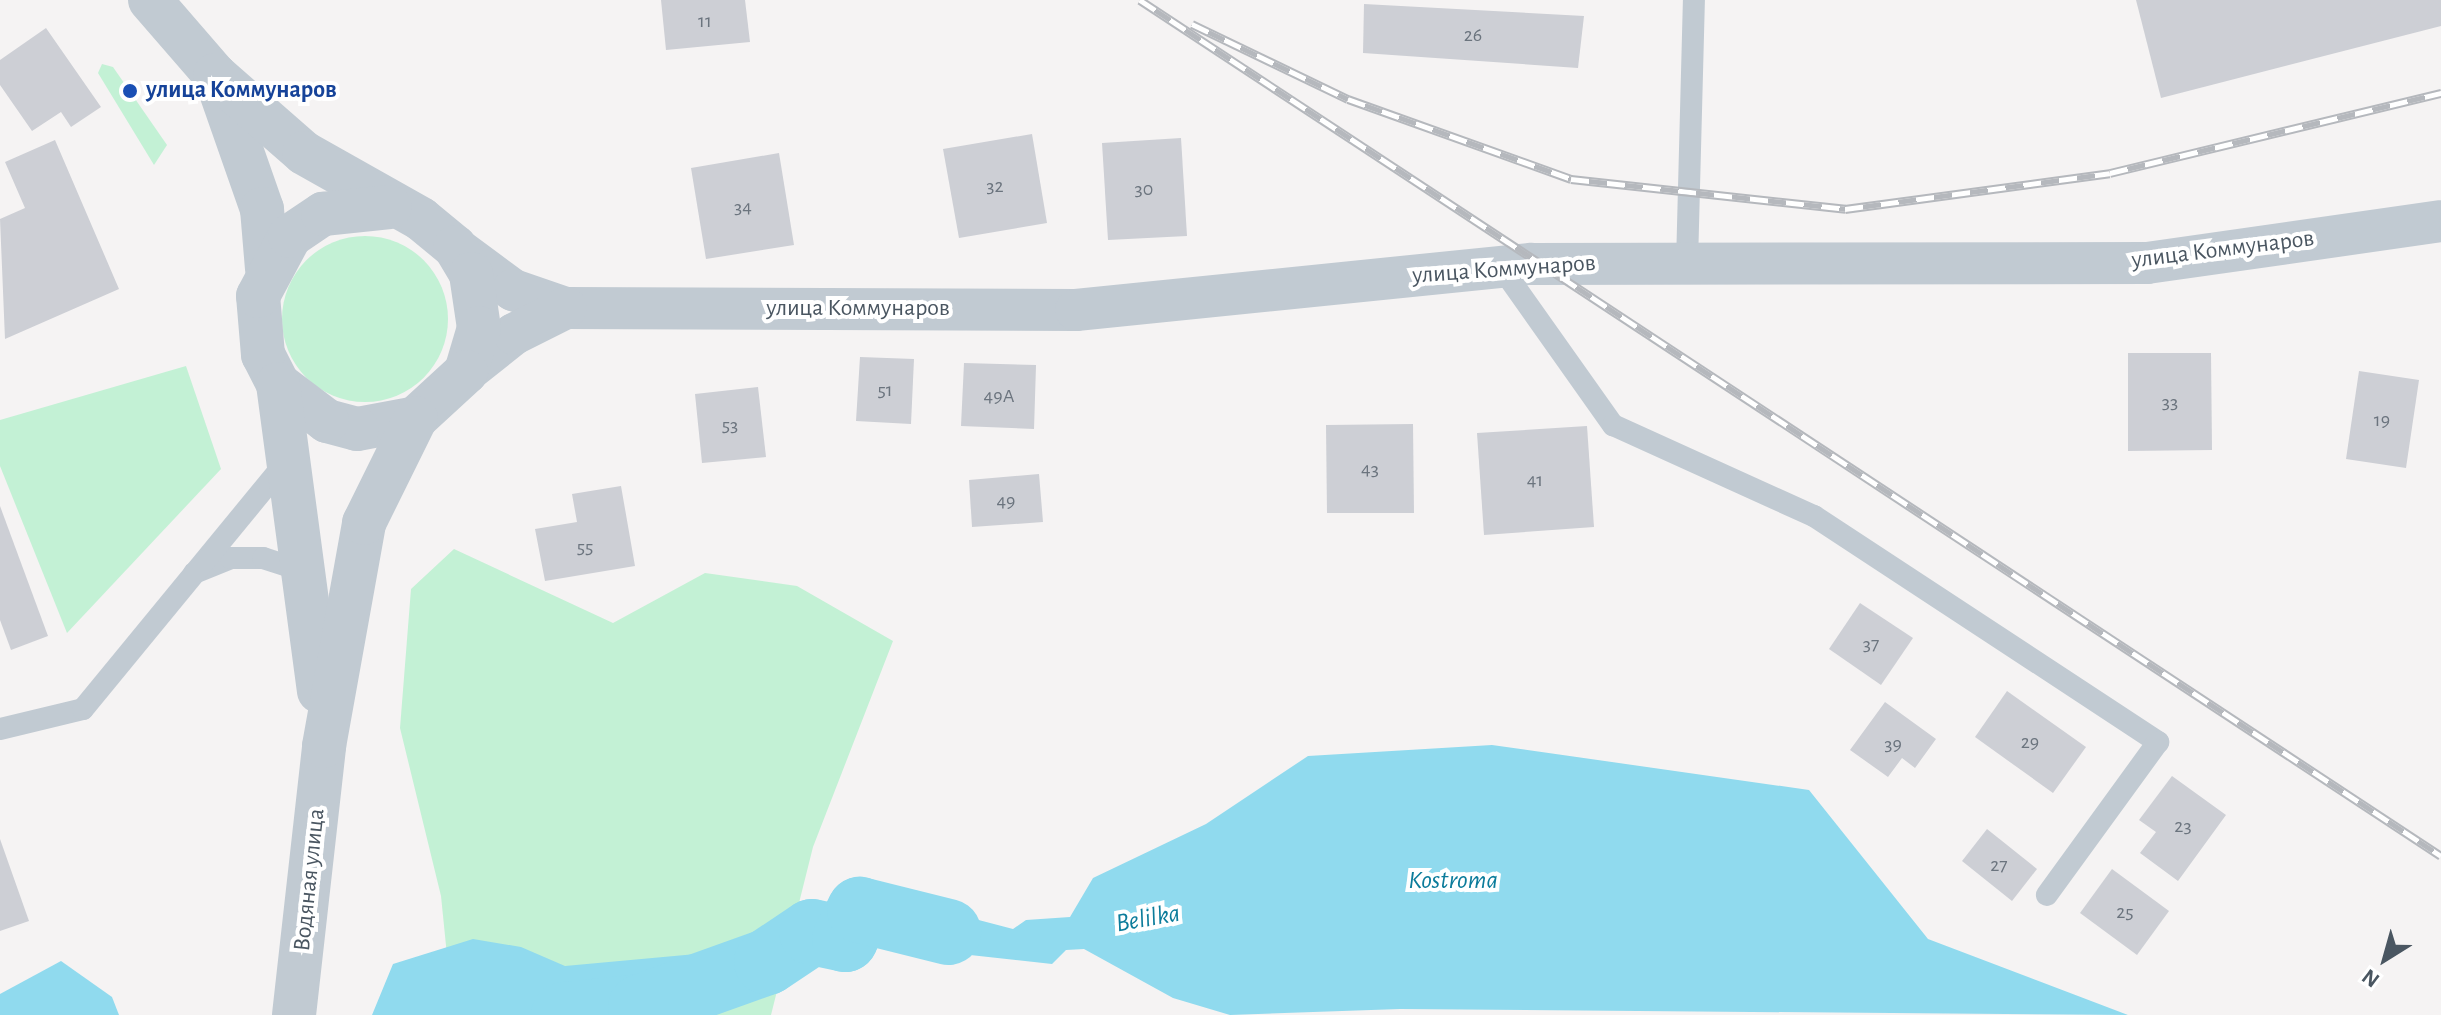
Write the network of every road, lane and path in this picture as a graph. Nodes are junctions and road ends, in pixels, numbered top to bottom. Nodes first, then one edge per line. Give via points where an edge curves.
1 (150, 0) edge
2 (1694, 0) edge
3 (215, 75) junction
4 (390, 207) junction
5 (2441, 221) edge
6 (455, 247) junction
7 (1687, 264) junction
8 (1501, 267) junction
9 (267, 269) junction
10 (566, 308) junction
11 (466, 372) junction
12 (278, 384) junction
13 (416, 418) junction
14 (289, 458) junction
15 (193, 573) junction
16 (307, 573) junction
17 (0, 729) edge
18 (324, 746) junction
19 (2047, 895) dead end
20 (294, 1015) edge

1 - 3 street
2 - 7 lane
3 - 4 street via 304,153
3 - 9 street via 262,209
4 - 6 street via 421,219
4 - 9 street via 323,214 290,236
5 - 7 street, улица Коммунаров via 2147,263
6 - 10 street via 513,290
6 - 11 street via 478,296 479,328
7 - 8 street, улица Коммунаров
8 - 10 street, улица Коммунаров via 1076,310
8 - 19 lane via 1613,425 1814,516 2158,742
9 - 12 street via 256,325
10 - 11 street via 514,334
11 - 13 street
12 - 13 street via 327,421 357,429
12 - 14 street
13 - 18 street via 364,523
14 - 15 lane
14 - 16 street
15 - 16 lane via 231,558 263,558
15 - 17 lane via 83,709
16 - 18 street
18 - 20 street, Водяная улица

